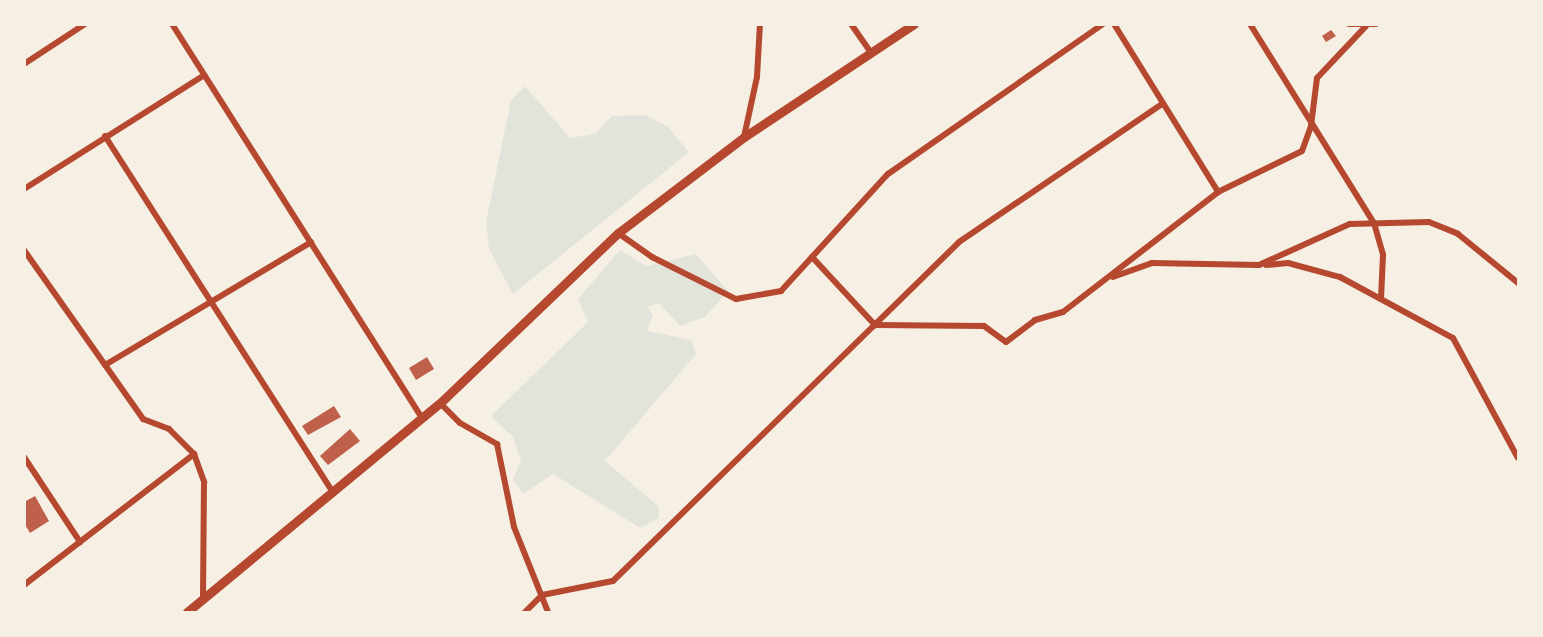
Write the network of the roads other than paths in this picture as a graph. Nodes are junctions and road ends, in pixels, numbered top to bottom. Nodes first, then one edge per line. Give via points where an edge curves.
1 (85, 24) edge
2 (172, 24) edge
3 (761, 24) edge
4 (851, 24) edge
5 (914, 24) edge
6 (1103, 24) edge
7 (1114, 24) edge
8 (1250, 24) edge
9 (1349, 24) edge
10 (1376, 24) edge
11 (1366, 26) edge
12 (871, 53) junction
13 (24, 64) edge
14 (204, 75) junction
15 (1162, 104) junction
16 (1311, 127) junction
17 (105, 136) junction
18 (744, 137) junction
19 (24, 189) edge
20 (1218, 192) junction
21 (1374, 223) junction
22 (618, 233) junction
23 (311, 242) junction
24 (24, 250) edge
25 (812, 257) junction
26 (1259, 265) junction
27 (1104, 280) junction
28 (1518, 283) edge
29 (210, 299) junction
30 (1381, 299) junction
31 (875, 325) junction
32 (105, 365) junction
33 (440, 403) junction
34 (422, 418) junction
35 (194, 454) junction
36 (24, 457) edge
37 (1518, 458) edge
38 (333, 493) junction
39 (80, 542) junction
40 (24, 585) edge
41 (542, 595) junction
42 (203, 599) junction
43 (187, 612) edge
44 (525, 612) edge
45 (548, 612) edge

1 - 13 street
2 - 14 street
3 - 18 street via 757,78
4 - 12 street
5 - 12 main road
6 - 25 street via 888,174
7 - 15 street
8 - 16 street
9 - 11 street
10 - 11 street
11 - 16 street via 1317,78
12 - 18 main road
14 - 17 street
14 - 23 street
15 - 20 street
15 - 31 street via 959,242
16 - 20 street via 1302,151
16 - 21 street
17 - 19 street
17 - 29 street
18 - 22 main road
20 - 27 street
21 - 26 street via 1350,224
21 - 28 street via 1429,222 1458,234
21 - 30 street via 1383,255
22 - 25 street via 652,257 736,299 781,291
22 - 33 main road
23 - 29 street
23 - 34 street
24 - 32 street
25 - 31 street
26 - 27 street via 1152,263
26 - 30 street via 1287,263 1340,277
27 - 31 street via 1063,312 1035,320 1006,342 984,326
29 - 32 street
29 - 38 street
30 - 37 street via 1453,338
31 - 41 street via 613,581
32 - 35 street via 143,419 169,429
33 - 34 main road
33 - 41 street via 460,423 497,444 514,527
34 - 38 main road
35 - 39 street
35 - 42 street via 204,482
36 - 39 street
38 - 42 main road
39 - 40 street
41 - 44 street
41 - 45 street
42 - 43 main road

